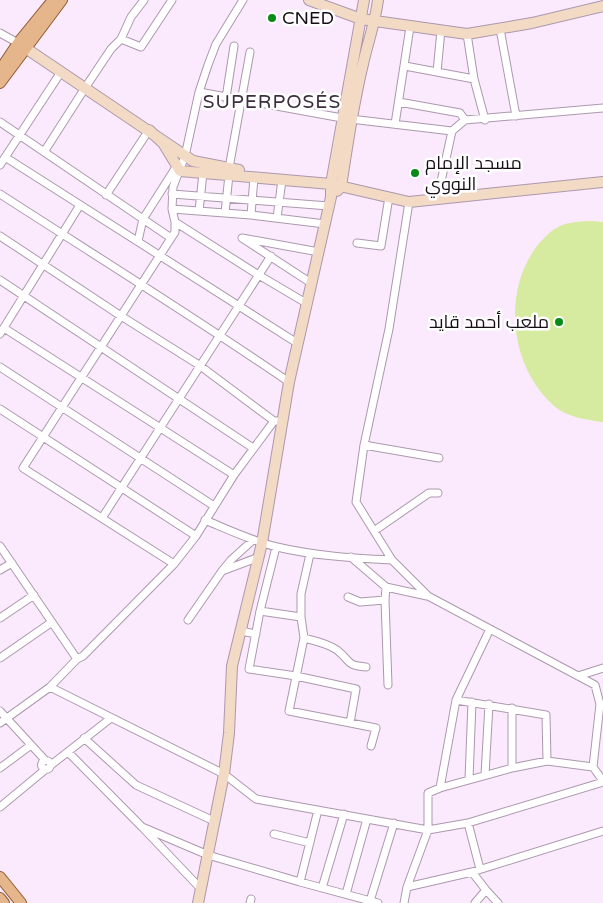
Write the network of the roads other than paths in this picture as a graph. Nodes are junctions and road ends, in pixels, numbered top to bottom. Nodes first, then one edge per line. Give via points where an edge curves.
1 (53, 0) edge
2 (62, 0) edge
3 (144, 0) edge
4 (172, 0) edge
5 (243, 0) edge
6 (309, 0) edge
7 (364, 0) edge
8 (378, 0) edge
9 (603, 6) edge
10 (361, 19) junction
11 (376, 22) junction
12 (410, 27) junction
13 (500, 29) junction
14 (441, 30) junction
15 (0, 33) edge
16 (467, 34) junction
17 (120, 39) junction
18 (22, 45) junction
19 (234, 46) dead end
20 (250, 52) dead end
21 (404, 66) junction
22 (0, 70) edge
23 (61, 72) junction
24 (436, 72) junction
25 (474, 79) junction
26 (0, 83) edge
27 (85, 88) junction
28 (199, 92) junction
29 (226, 98) junction
30 (240, 100) junction
31 (399, 102) junction
32 (603, 108) edge
33 (516, 116) junction
34 (347, 119) junction
35 (465, 120) junction
36 (485, 120) junction
37 (0, 122) edge
38 (395, 124) junction
39 (149, 130) junction
40 (452, 131) junction
41 (19, 135) junction
42 (44, 152) junction
43 (5, 156) junction
44 (185, 156) junction
45 (0, 165) edge
46 (178, 168) junction
47 (229, 172) junction
48 (203, 173) junction
49 (254, 177) junction
50 (282, 180) junction
51 (603, 182) edge
52 (336, 186) junction
53 (0, 194) edge
54 (172, 194) junction
55 (106, 195) junction
56 (200, 196) junction
57 (389, 197) junction
58 (227, 198) junction
59 (252, 200) junction
60 (437, 200) junction
61 (279, 202) junction
62 (330, 202) junction
63 (409, 202) junction
64 (80, 205) junction
65 (172, 208) junction
66 (199, 211) junction
67 (225, 213) junction
68 (251, 215) junction
69 (277, 218) junction
70 (143, 219) junction
71 (176, 222) junction
72 (325, 224) junction
73 (62, 234) junction
74 (0, 236) edge
75 (172, 238) junction
76 (138, 241) junction
77 (357, 243) dead end
78 (319, 252) junction
79 (160, 255) junction
80 (271, 256) junction
81 (42, 264) junction
82 (257, 274) junction
83 (0, 280) edge
84 (311, 283) junction
85 (141, 285) junction
86 (23, 294) junction
87 (306, 303) junction
88 (238, 306) junction
89 (121, 316) junction
90 (2, 331) edge
91 (219, 334) junction
92 (297, 343) junction
93 (101, 347) junction
94 (199, 366) junction
95 (0, 367) edge
96 (81, 378) junction
97 (289, 382) junction
98 (178, 398) junction
99 (62, 408) junction
100 (0, 410) edge
101 (278, 421) junction
102 (159, 428) junction
103 (42, 438) junction
104 (364, 445) junction
105 (253, 448) junction
106 (140, 458) junction
107 (439, 458) dead end
108 (234, 475) junction
109 (121, 488) junction
110 (438, 493) dead end
111 (214, 506) junction
112 (102, 518) junction
113 (205, 520) junction
114 (374, 530) junction
115 (196, 536) junction
116 (257, 541) junction
117 (0, 546) edge
118 (276, 547) junction
119 (310, 554) junction
120 (258, 557) junction
121 (351, 558) junction
122 (392, 560) junction
123 (12, 563) junction
124 (174, 564) junction
125 (0, 570) edge
126 (222, 571) junction
127 (386, 587) junction
128 (34, 595) junction
129 (428, 596) junction
130 (348, 597) dead end
131 (384, 600) junction
132 (260, 611) junction
133 (301, 617) junction
134 (0, 618) edge
135 (188, 620) dead end
136 (52, 622) junction
137 (241, 630) junction
138 (490, 630) junction
139 (256, 634) junction
140 (304, 638) junction
141 (0, 658) edge
142 (77, 659) junction
143 (366, 668) dead end
144 (603, 668) edge
145 (296, 676) junction
146 (578, 676) junction
147 (388, 685) dead end
148 (50, 687) junction
149 (456, 700) junction
150 (472, 702) junction
151 (489, 704) junction
152 (512, 708) junction
153 (0, 711) edge
154 (111, 718) junction
155 (3, 721) edge
156 (350, 723) junction
157 (84, 738) junction
158 (31, 745) junction
159 (370, 746) dead end
160 (600, 750) edge
161 (68, 752) junction
162 (547, 761) junction
163 (48, 765) junction
164 (593, 767) junction
165 (0, 768) edge
166 (512, 768) junction
167 (224, 774) junction
168 (485, 775) junction
169 (469, 779) junction
170 (603, 782) edge
171 (440, 788) junction
172 (0, 807) edge
173 (318, 810) junction
174 (344, 814) junction
175 (367, 819) junction
176 (214, 822) junction
177 (468, 823) junction
178 (394, 824) junction
179 (142, 827) junction
180 (428, 830) junction
181 (603, 831) edge
182 (274, 834) dead end
183 (310, 843) junction
184 (208, 855) junction
185 (480, 869) junction
186 (472, 872) junction
187 (0, 877) edge
188 (300, 882) junction
189 (407, 887) junction
190 (322, 888) junction
191 (201, 889) junction
192 (486, 890) junction
193 (346, 894) junction
194 (0, 898) edge
195 (370, 901) junction
196 (4, 903) edge
197 (21, 903) edge
198 (198, 903) edge
199 (378, 903) edge
200 (404, 903) edge
201 (475, 903) edge
202 (498, 903) edge

1 - 18 main road
2 - 18 main road
3 - 17 street
4 - 17 street via 141,47
5 - 28 street via 216,44
6 - 10 street
7 - 10 street
8 - 11 street
9 - 13 street
10 - 11 street
10 - 34 street
11 - 12 street
11 - 34 street
12 - 14 street
12 - 21 street
13 - 16 street
13 - 33 street
14 - 16 street
14 - 24 street
15 - 18 street
16 - 25 street
17 - 27 street
18 - 22 main road
18 - 23 street
18 - 26 main road
19 - 29 street
20 - 30 street
21 - 24 street
21 - 31 street
23 - 27 street
23 - 41 street
24 - 25 street
25 - 36 street
27 - 39 street
27 - 42 street
28 - 29 street
28 - 44 street
29 - 30 street
30 - 34 street
30 - 47 street
31 - 35 street via 460,113
31 - 38 street
32 - 33 street
33 - 36 street
34 - 38 street
34 - 52 street
35 - 36 street
35 - 40 street
37 - 41 street
38 - 40 street
39 - 44 street
39 - 46 street via 163,143
39 - 55 street
40 - 60 street
41 - 42 street
41 - 43 street
42 - 55 street
43 - 45 street
43 - 64 street
44 - 46 street
44 - 47 street
46 - 48 street
46 - 54 street
46 - 70 street
47 - 48 street
47 - 49 street
47 - 50 street
47 - 58 street
48 - 56 street
49 - 50 street
49 - 59 street
50 - 52 street
50 - 61 street
51 - 60 street
52 - 57 street
52 - 62 street
53 - 73 street
54 - 56 street
54 - 65 street
55 - 70 street
56 - 58 street
56 - 66 street
57 - 63 street
57 - 77 street via 382,246
58 - 59 street
58 - 67 street
59 - 61 street
59 - 68 street
60 - 63 street
61 - 62 street
61 - 69 street
62 - 72 street
63 - 104 street via 389,329
64 - 73 street
64 - 76 street
65 - 66 street
65 - 71 street
66 - 67 street
67 - 68 street
68 - 69 street
69 - 72 street
70 - 75 street
70 - 76 street
71 - 75 street
71 - 82 street
72 - 78 street
73 - 81 street
73 - 85 street
74 - 81 street
75 - 79 street
76 - 79 street
78 - 80 street via 242,238
78 - 84 street
79 - 85 street
79 - 88 street
80 - 82 street
80 - 84 street
81 - 86 street
81 - 89 street
82 - 87 street
82 - 88 street
83 - 86 street
84 - 87 street
85 - 89 street
85 - 91 street
86 - 90 street
86 - 93 street
87 - 92 street
88 - 91 street
88 - 92 street
89 - 93 street
89 - 94 street
90 - 96 street
91 - 94 street
91 - 97 street
92 - 97 street
93 - 96 street
93 - 98 street
94 - 98 street
94 - 101 street
95 - 99 street
96 - 99 street
96 - 102 street
97 - 101 street
98 - 102 street
98 - 105 street
99 - 103 street
99 - 106 street
100 - 103 street
101 - 105 street
101 - 116 street
102 - 106 street
102 - 108 street
103 - 109 street
103 - 112 street via 23,468
104 - 107 street
104 - 114 street via 356,502
105 - 108 street
106 - 109 street
106 - 111 street
108 - 111 street
109 - 112 street
109 - 115 street
110 - 114 street via 429,493
111 - 113 street
112 - 124 street
113 - 115 street
113 - 116 street
114 - 122 street
115 - 124 street
116 - 118 street
116 - 120 street
116 - 126 street
117 - 123 street
118 - 119 street
118 - 132 street
119 - 121 street
119 - 133 street via 301,594
120 - 126 street
120 - 137 street
121 - 122 street
121 - 127 street
122 - 129 street
123 - 125 street
123 - 128 street
124 - 142 street
126 - 135 street
127 - 129 street
127 - 131 street
128 - 134 street
128 - 136 street
129 - 138 street
130 - 131 street via 360,602
131 - 147 street
132 - 133 street
132 - 139 street
133 - 140 street
136 - 141 street
136 - 142 street
137 - 139 street
137 - 167 street via 232,666
138 - 146 street
138 - 149 street
139 - 145 street via 249,669
140 - 143 street via 325,643 351,666
140 - 145 street
142 - 148 street
144 - 146 street
145 - 156 street via 356,688
145 - 156 street via 289,711
146 - 160 street via 595,685 600,704
148 - 154 street
148 - 155 street
149 - 150 street
149 - 171 street
150 - 151 street
150 - 169 street
151 - 152 street
151 - 168 street
152 - 162 street via 546,715
152 - 166 street
153 - 155 street
154 - 157 street
154 - 167 street
155 - 158 street
156 - 159 street via 376,728
157 - 161 street
157 - 176 street via 136,786
158 - 163 street
158 - 165 street
160 - 164 street
161 - 163 street
161 - 179 street
162 - 164 street
162 - 166 street
163 - 172 street
164 - 170 street
166 - 168 street
167 - 173 street via 256,798
167 - 176 street
168 - 169 street
169 - 171 street
170 - 177 street
171 - 180 street via 428,793
173 - 174 street
173 - 183 street
174 - 175 street
174 - 190 street
175 - 178 street
175 - 193 street
176 - 184 street
177 - 180 street
177 - 185 street
178 - 180 street
178 - 195 street
179 - 184 street
179 - 191 street
180 - 189 street
181 - 185 street
182 - 183 street
183 - 188 street
184 - 188 street
184 - 191 street
185 - 186 street
186 - 189 street
186 - 192 street
187 - 197 main road
188 - 190 street
189 - 200 street
190 - 193 street
191 - 198 street
192 - 201 street
192 - 202 street
193 - 195 street
194 - 196 main road
195 - 199 street

